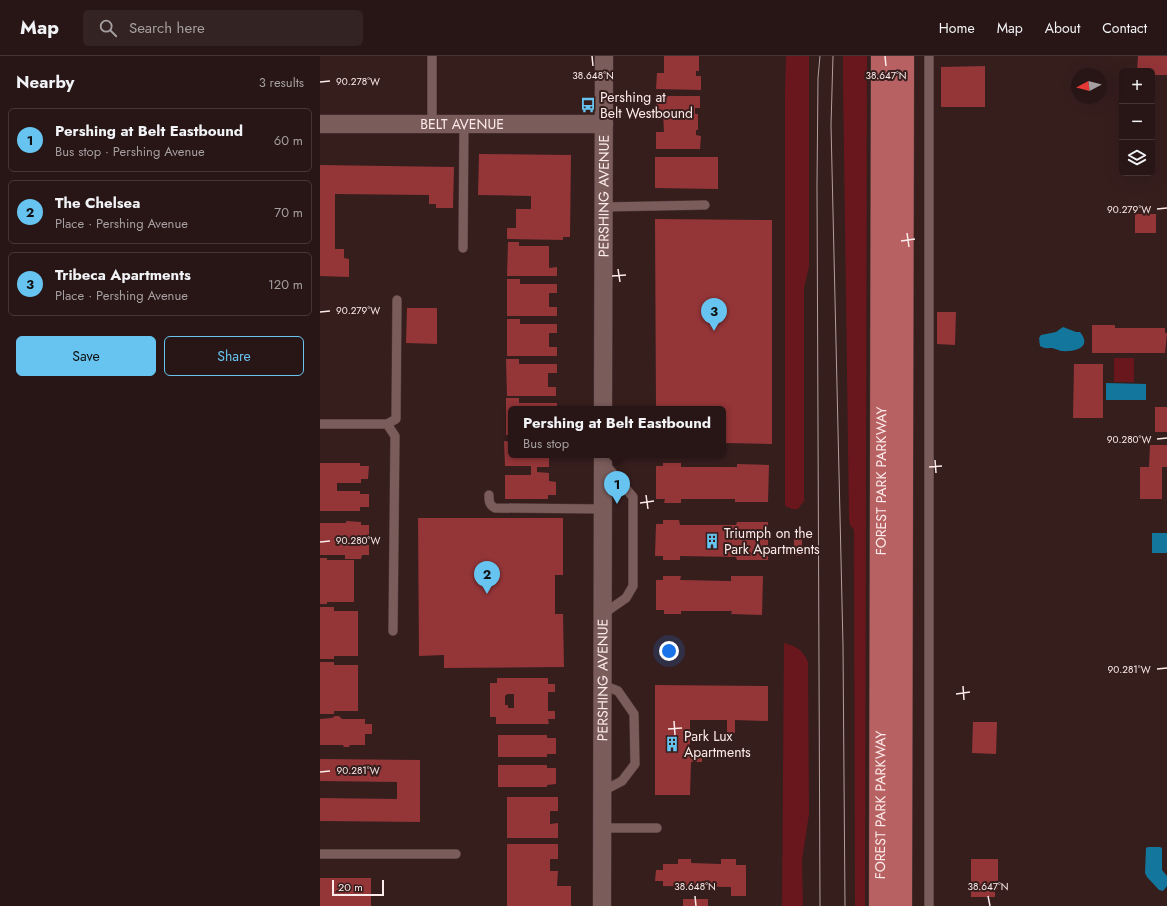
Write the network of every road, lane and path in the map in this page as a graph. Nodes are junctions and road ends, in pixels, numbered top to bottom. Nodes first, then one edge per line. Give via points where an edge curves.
1 (432, 56) edge
2 (604, 56) edge
3 (882, 56) edge
4 (903, 56) edge
5 (929, 56) edge
6 (320, 124) edge
7 (432, 124) junction
8 (464, 124) junction
9 (604, 124) junction
10 (705, 205) dead end
11 (604, 206) junction
12 (463, 248) dead end
13 (397, 300) dead end
14 (603, 406) edge
15 (320, 424) edge
16 (387, 424) junction
17 (603, 458) edge
18 (489, 495) dead end
19 (603, 509) junction
20 (603, 614) junction
21 (393, 632) dead end
22 (603, 685) junction
23 (602, 791) junction
24 (602, 828) junction
25 (657, 828) dead end
26 (320, 854) edge
27 (456, 854) dead end
28 (602, 906) edge
29 (880, 906) edge
30 (901, 906) edge
31 (929, 906) edge

1 - 7 lane
2 - 9 street, PERSHING AVENUE
3 - 29 main road, FOREST PARK PARKWAY
4 - 30 main road, FOREST PARK PARKWAY
5 - 31 lane
6 - 7 street, BELT AVENUE
7 - 8 street, BELT AVENUE
8 - 9 street, BELT AVENUE
8 - 12 lane
9 - 11 street, PERSHING AVENUE
10 - 11 lane
11 - 14 street, PERSHING AVENUE
13 - 16 lane via 396,419
15 - 16 lane
16 - 21 lane via 395,436
17 - 19 street, PERSHING AVENUE
17 - 20 lane via 633,497 633,586 626,598
18 - 19 lane via 489,503 494,508
19 - 20 street, PERSHING AVENUE
20 - 22 street, PERSHING AVENUE
22 - 23 street, PERSHING AVENUE
22 - 23 lane via 618,691 634,714 635,764 622,781
23 - 24 street, PERSHING AVENUE
24 - 25 lane
24 - 28 street, PERSHING AVENUE
26 - 27 lane

